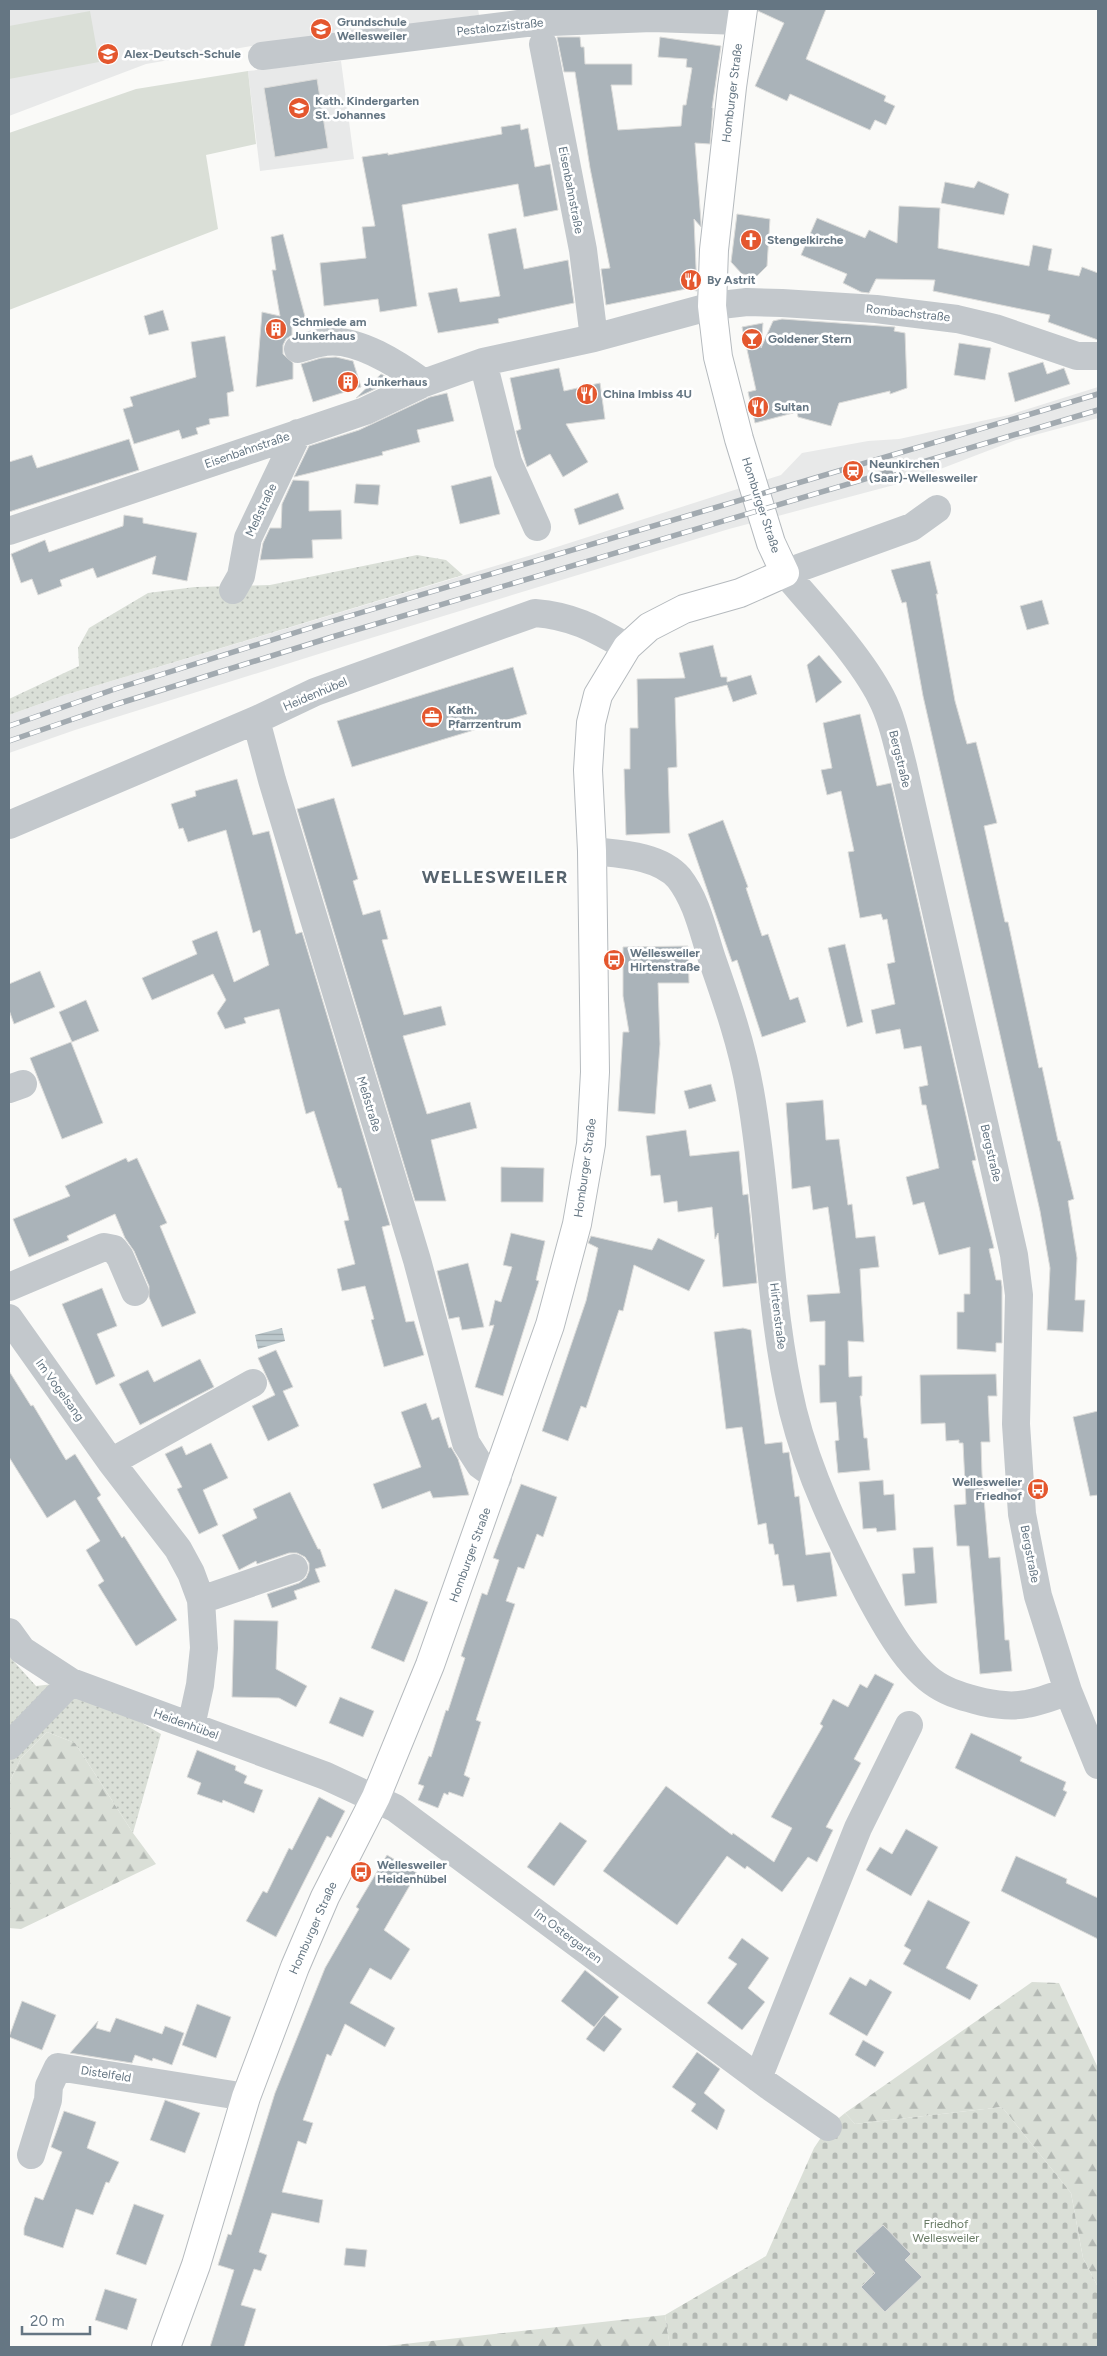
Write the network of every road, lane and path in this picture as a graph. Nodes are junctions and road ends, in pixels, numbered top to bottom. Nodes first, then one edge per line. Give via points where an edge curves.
1 (742, 15) edge
2 (543, 44) dead end
3 (262, 56) dead end
4 (712, 306) junction
5 (594, 338) junction
6 (298, 348) dead end
7 (1098, 356) edge
8 (483, 362) junction
9 (424, 383) junction
10 (298, 433) junction
11 (937, 509) dead end
12 (538, 527) dead end
13 (9, 531) edge
14 (785, 573) junction
15 (233, 590) dead end
16 (627, 647) junction
17 (256, 720) junction
18 (9, 825) edge
19 (592, 851) junction
20 (9, 1287) edge
21 (135, 1292) dead end
22 (9, 1318) edge
23 (253, 1383) dead end
24 (111, 1462) junction
25 (498, 1478) junction
26 (294, 1568) dead end
27 (201, 1600) junction
28 (9, 1632) edge
29 (71, 1682) junction
30 (1068, 1691) junction
31 (909, 1725) dead end
32 (191, 1726) junction
33 (9, 1746) edge
34 (1098, 1765) edge
35 (376, 1797) junction
36 (758, 2078) junction
37 (246, 2097) junction
38 (828, 2127) dead end
39 (31, 2155) dead end
40 (166, 2347) edge

1 - 3 street, Pestalozzistraße via 526,23
1 - 4 main road, Homburger Straße via 714,250
2 - 5 street, Eisenbahnstraße via 583,250
4 - 5 street, Eisenbahnstraße
4 - 7 street, Rombachstraße via 782,303 876,309 958,319 1077,356
4 - 14 main road, Homburger Straße via 718,357 739,439 771,543
5 - 8 street, Eisenbahnstraße
6 - 9 street via 326,341 350,344 397,363
8 - 9 street, Eisenbahnstraße
8 - 12 street via 508,462
9 - 10 street, Eisenbahnstraße via 365,411
10 - 13 street, Eisenbahnstraße
10 - 15 street, Meßstraße via 248,538 241,576
11 - 14 street via 912,527
14 - 16 main road, Homburger Straße via 740,592 684,608 649,627
14 - 30 street, Bergstraße via 851,653 881,696 903,766 1014,1255 1019,1295 1016,1424 1022,1514 1038,1596
16 - 17 street, Heidenhübel via 580,622 558,615 535,613 314,692
16 - 19 main road, Homburger Straße via 598,695 591,723 588,770
17 - 18 street, Heidenhübel
17 - 25 street, Meßstraße via 417,1260 466,1443 480,1465
19 - 25 main road, Homburger Straße via 595,1072 591,1144 577,1224 550,1325
19 - 30 street, Hirtenstraße via 631,855 658,864 677,876 690,896 732,1017 750,1090 780,1336 794,1411 812,1474 844,1547 875,1606 899,1645 919,1668 934,1683 960,1697 998,1705 1027,1704
20 - 21 street via 104,1247 114,1249 120,1257
22 - 24 street, Im Vogelsang
23 - 24 street
24 - 27 street, Im Vogelsang via 178,1549
25 - 35 main road, Homburger Straße via 430,1665
26 - 27 street
27 - 32 street, Im Vogelsang via 204,1648
28 - 29 street, Heidenhübel via 22,1650
29 - 32 street, Heidenhübel
29 - 33 street
30 - 34 street, Bergstraße
31 - 36 street via 858,1828
32 - 35 street, Heidenhübel
35 - 36 street, Im Ostergarten
35 - 37 main road, Homburger Straße via 294,1967
36 - 38 street, Im Ostergarten
37 - 39 street, Distelfeld via 58,2066 49,2086 48,2100
37 - 40 main road, Homburger Straße via 196,2264

